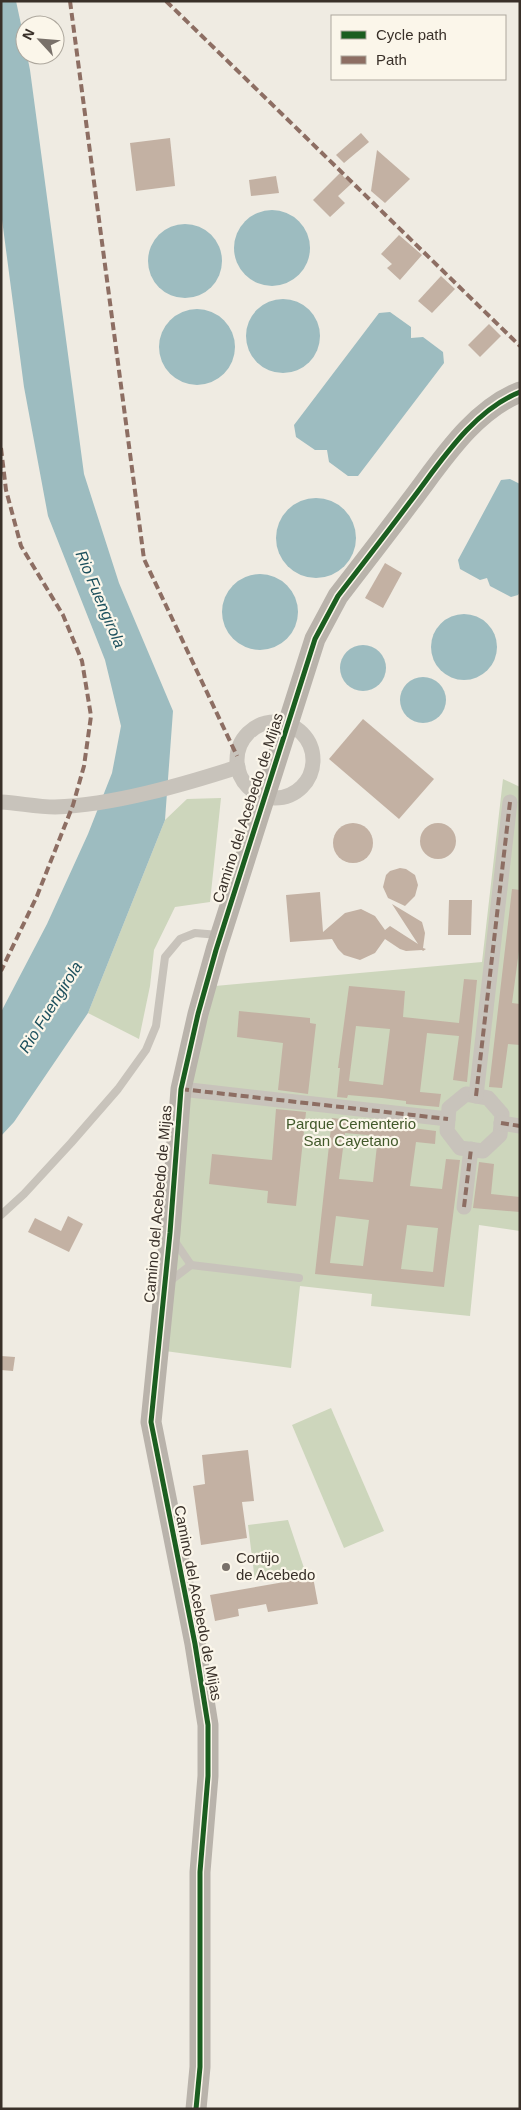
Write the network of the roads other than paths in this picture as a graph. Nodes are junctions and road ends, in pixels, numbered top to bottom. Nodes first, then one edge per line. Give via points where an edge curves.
1 (520, 392) edge
2 (288, 725) junction
3 (238, 768) junction
4 (264, 796) junction
5 (1, 802) edge
6 (510, 802) dead end
7 (221, 935) junction
8 (181, 1089) junction
9 (476, 1096) junction
10 (448, 1119) junction
11 (501, 1123) junction
12 (520, 1126) edge
13 (471, 1149) junction
14 (464, 1207) dead end
15 (1, 1214) edge
16 (170, 1233) junction
17 (191, 1265) junction
18 (299, 1278) dead end
19 (164, 1284) junction
20 (196, 2109) edge

1 - 2 street, Camino del Acebedo de Mijas via 490,410 469,429 338,596 315,639
2 - 3 street via 270,722 251,730 240,747
2 - 4 street, Camino del Acebedo de Mijas
2 - 4 street via 304,735 311,747 313,763 310,776 293,794 276,798
3 - 4 street via 242,780 254,792
3 - 5 street via 94,803 53,807
4 - 7 street, Camino del Acebedo de Mijas
6 - 9 street
7 - 8 street, Camino del Acebedo de Mijas
7 - 15 lane via 195,933 180,939 166,957 156,1026 146,1050 72,1143
8 - 10 street
8 - 16 street, Camino del Acebedo de Mijas
9 - 10 street via 466,1094 450,1108
9 - 11 street via 488,1098 502,1114
10 - 13 street via 447,1131 460,1148
11 - 12 street
11 - 13 street via 500,1135 483,1151
13 - 14 street
16 - 17 lane
16 - 19 street, Camino del Acebedo de Mijas
17 - 18 lane
17 - 19 lane
19 - 20 street, Camino del Acebedo de Mijas via 151,1422 208,1725 208,1776 200,1872 200,2067

